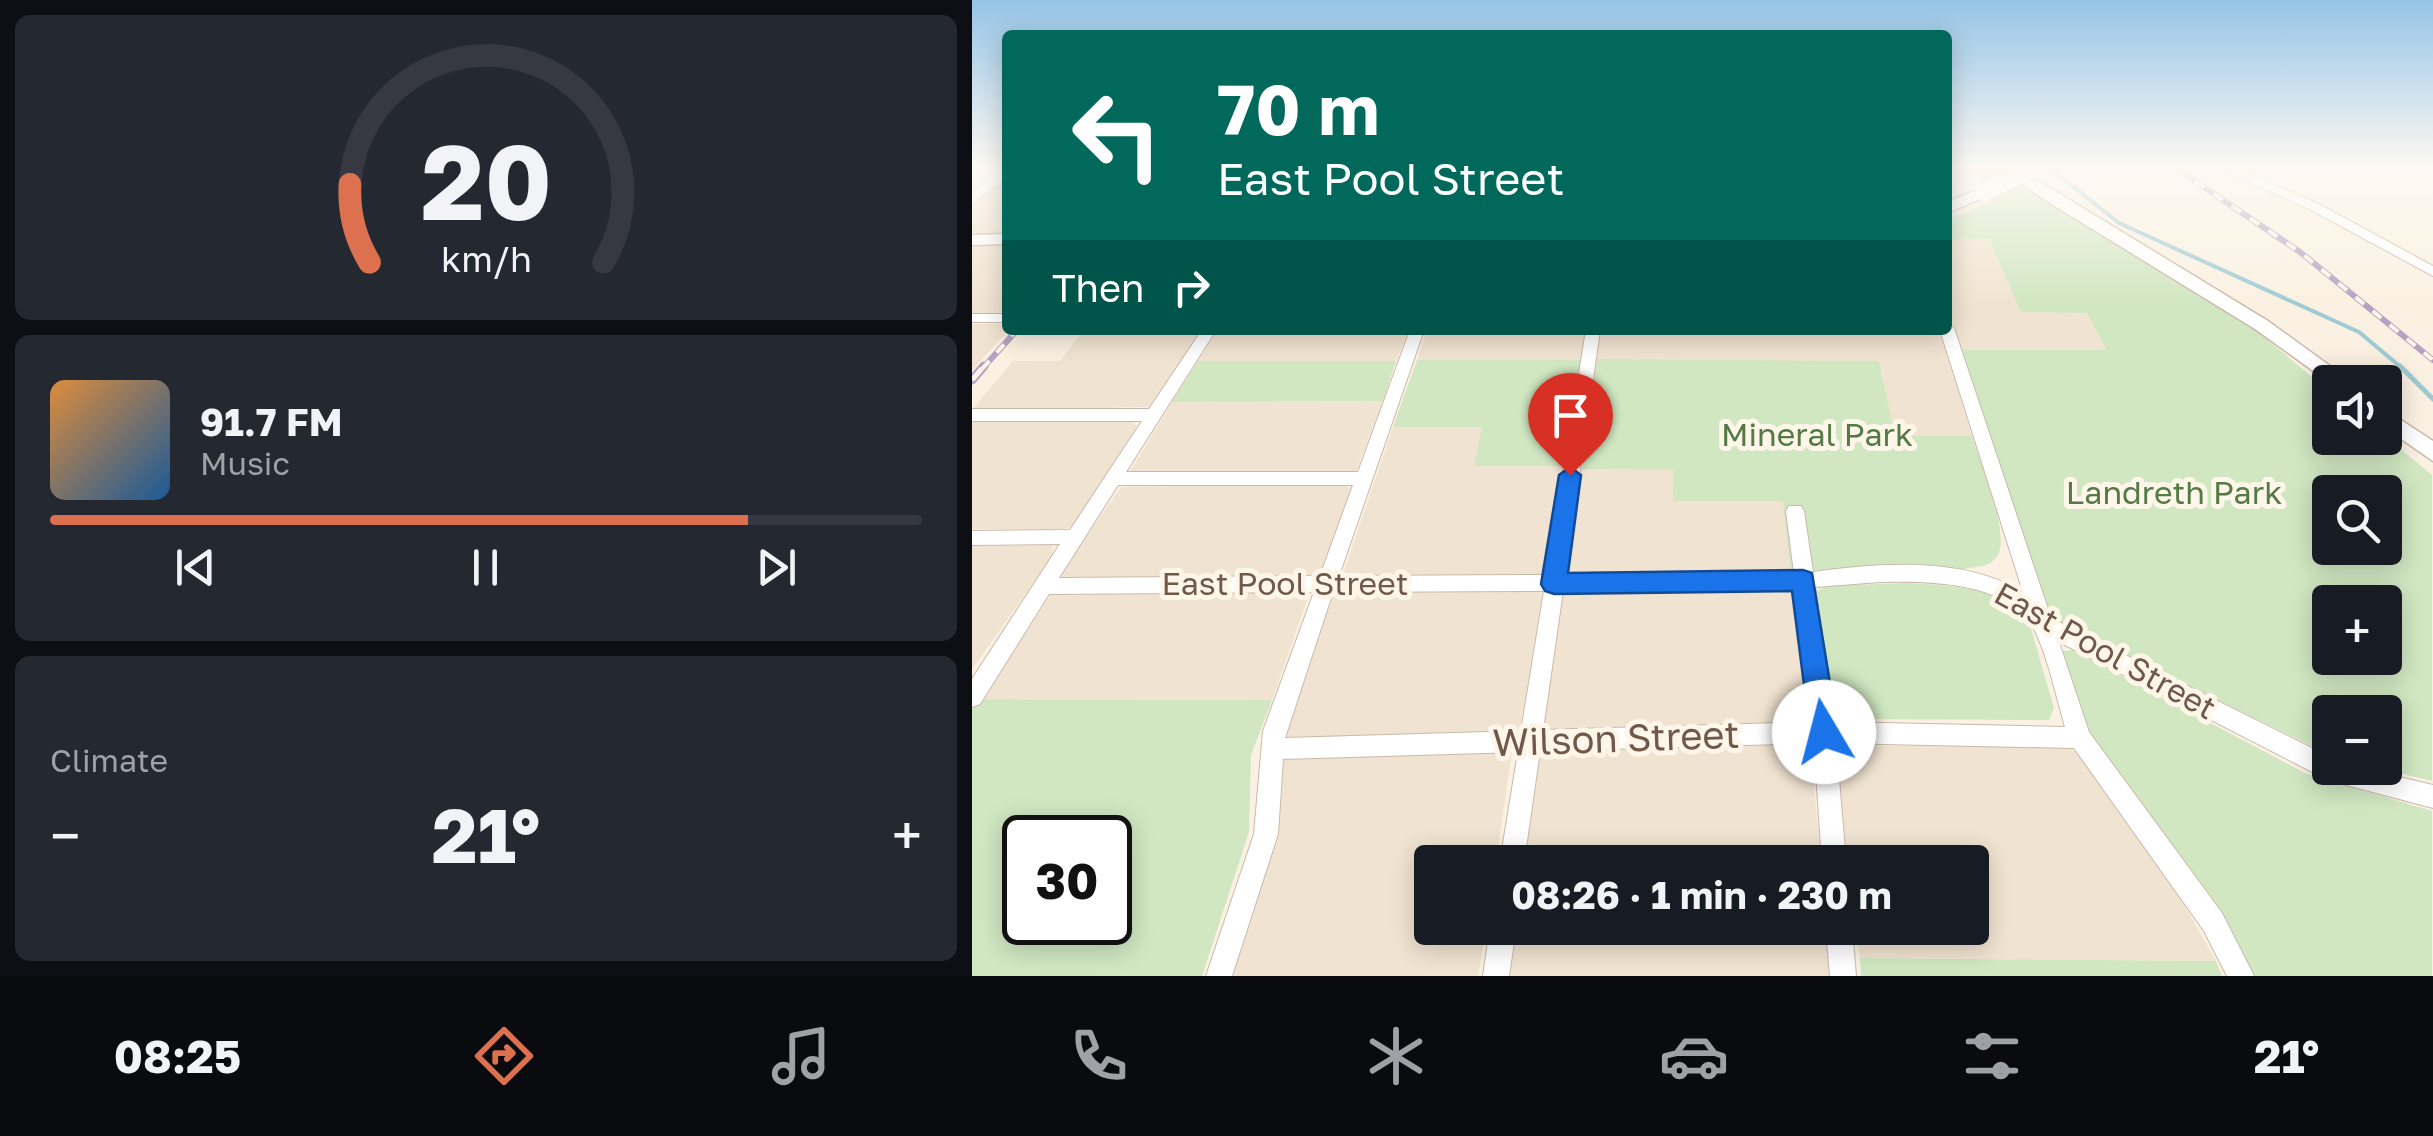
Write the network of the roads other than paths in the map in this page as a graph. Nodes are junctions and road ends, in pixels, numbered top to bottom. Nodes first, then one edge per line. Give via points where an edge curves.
1 (2077, 215) edge
2 (2329, 215) edge
3 (972, 240) edge
4 (1002, 240) edge
5 (2432, 272) edge
6 (972, 318) edge
7 (1002, 318) edge
8 (1206, 335) edge
9 (1415, 335) edge
10 (1592, 335) edge
11 (1949, 335) edge
12 (2320, 365) edge
13 (972, 415) edge
14 (1154, 415) junction
15 (2402, 430) edge
16 (2432, 454) edge
17 (1364, 478) junction
18 (1112, 480) junction
19 (1795, 512) dead end
20 (972, 538) edge
21 (1075, 538) junction
22 (1803, 581) junction
23 (1326, 584) junction
24 (1554, 584) junction
25 (1044, 586) junction
26 (2045, 625) junction
27 (976, 685) edge
28 (1824, 732) junction
29 (2080, 738) junction
30 (1529, 744) junction
31 (1271, 749) junction
32 (2432, 797) edge
33 (1514, 845) edge
34 (1833, 845) edge
35 (1501, 945) edge
36 (1840, 945) edge
37 (1219, 976) edge
38 (1496, 976) edge
39 (1842, 976) edge
40 (2241, 976) edge

1 - 12 street via 2278,332
2 - 5 street
3 - 4 street
6 - 7 street
8 - 14 street
9 - 17 street
10 - 24 street
11 - 26 street
13 - 14 street
14 - 18 street
15 - 16 street
17 - 18 street
17 - 23 street
18 - 21 street
19 - 22 street
20 - 21 street
21 - 25 street
22 - 24 street, East Pool Street
22 - 26 street, East Pool Street via 1845,574 1968,580 2014,596
22 - 28 street
23 - 24 street, East Pool Street
23 - 25 street, East Pool Street
23 - 31 street
24 - 30 street
25 - 27 street
26 - 29 street
26 - 32 street, East Pool Street via 2336,772
28 - 29 street, Wilson Street
28 - 30 street, Wilson Street
28 - 34 street
29 - 40 street via 2213,922
30 - 31 street, Wilson Street
30 - 33 street
31 - 37 street via 1266,834
35 - 38 street
36 - 39 street

